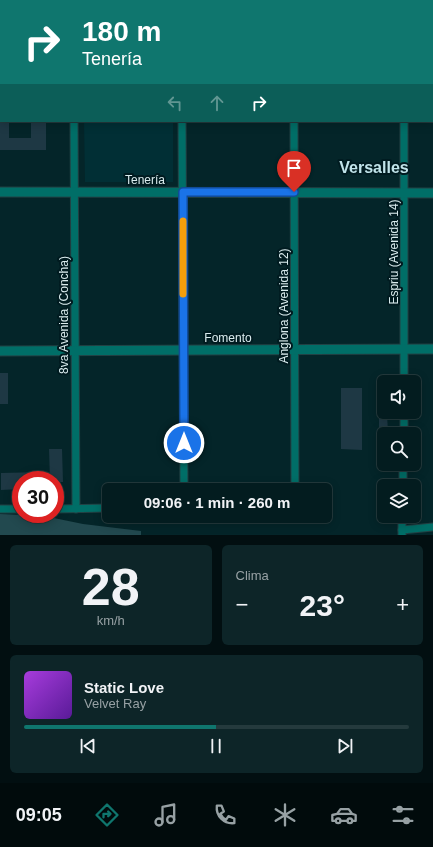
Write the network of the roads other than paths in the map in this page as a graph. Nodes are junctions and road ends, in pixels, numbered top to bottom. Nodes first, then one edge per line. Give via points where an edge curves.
1 (74, 122) edge
2 (182, 122) edge
3 (294, 122) edge
4 (404, 122) edge
5 (0, 192) edge
6 (75, 192) junction
7 (183, 192) junction
8 (294, 192) junction
9 (404, 193) junction
10 (433, 193) edge
11 (296, 349) junction
12 (405, 349) junction
13 (433, 349) edge
14 (75, 350) junction
15 (184, 350) junction
16 (0, 351) edge
17 (404, 375) edge
18 (184, 483) edge
19 (295, 483) edge
20 (102, 508) edge
21 (0, 509) edge
22 (12, 509) edge
23 (64, 509) edge
24 (76, 509) junction
25 (433, 527) edge
26 (402, 532) edge

1 - 6 street, 8va Avenida (Concha)
2 - 7 street
3 - 8 street, Anglona (Avenida 12)
4 - 9 street, Espriu (Avenida 14)
5 - 6 street, Tenería
6 - 7 street, Tenería
6 - 14 street, 8va Avenida (Concha)
7 - 8 street, Tenería
7 - 15 street
8 - 9 street, Tenería
8 - 11 street, Anglona (Avenida 12)
9 - 10 street, Tenería
9 - 12 street, Espriu (Avenida 14)
11 - 12 street, Fomento
11 - 15 street, Fomento
11 - 19 street, Anglona (Avenida 12)
12 - 13 street, Fomento
12 - 17 street, Espriu (Avenida 14)
14 - 15 street, Fomento
14 - 16 street, Fomento
14 - 24 street, 8va Avenida (Concha)
15 - 18 street
20 - 24 street
21 - 22 street
23 - 24 street
25 - 26 street

